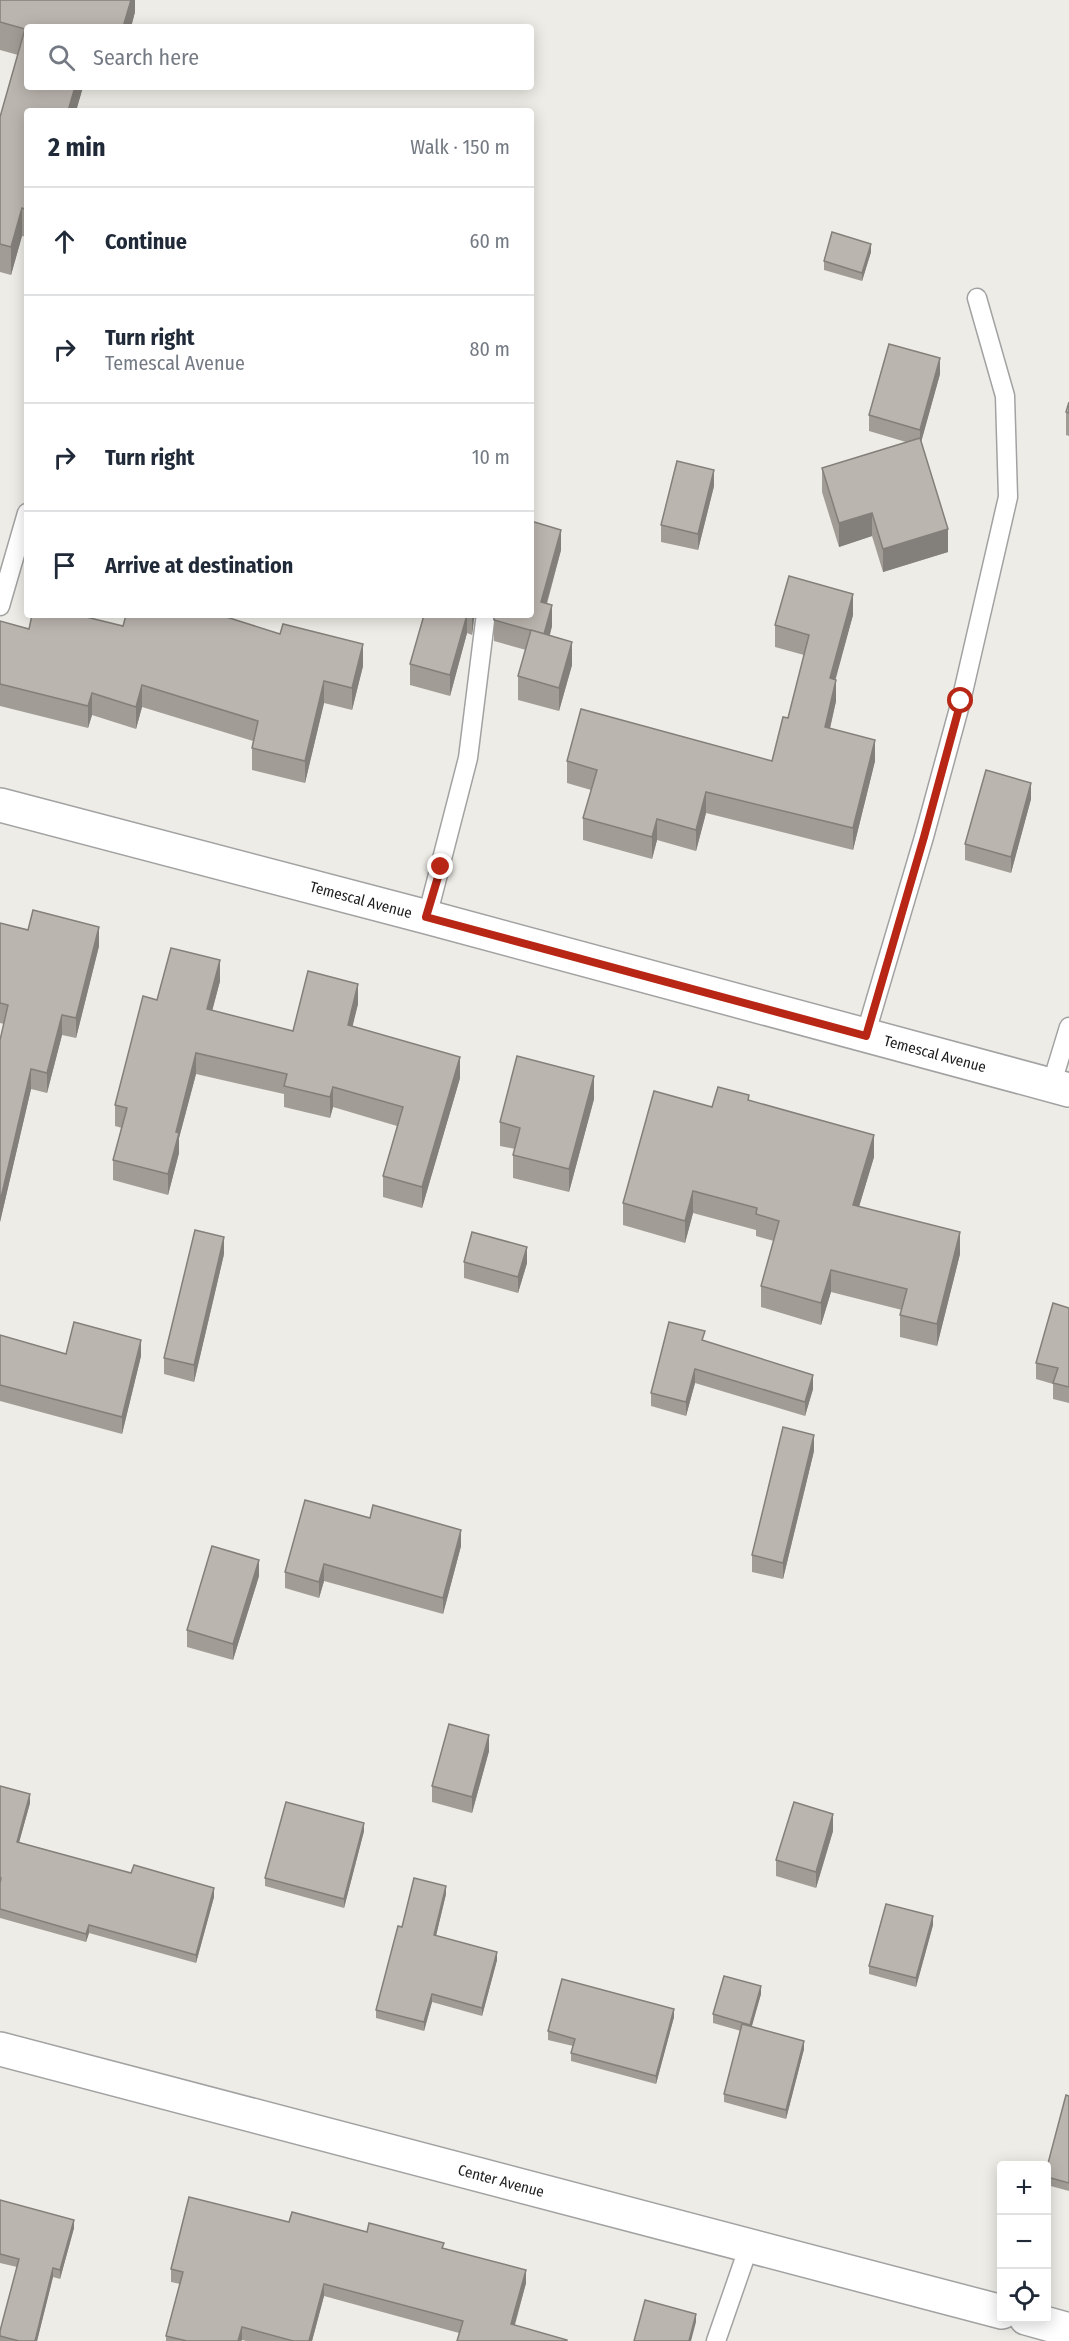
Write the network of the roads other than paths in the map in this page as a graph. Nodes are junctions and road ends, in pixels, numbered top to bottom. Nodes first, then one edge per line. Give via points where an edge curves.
1 (977, 298) dead end
2 (24, 523) edge
3 (0, 606) edge
4 (485, 621) dead end
5 (0, 805) edge
6 (426, 917) junction
7 (1069, 1027) edge
8 (866, 1036) junction
9 (1060, 1088) edge
10 (0, 2049) edge
11 (749, 2246) junction
12 (997, 2311) edge
13 (1042, 2323) edge
14 (1069, 2330) edge
15 (716, 2341) edge

1 - 8 lane via 1005,396 1008,497 958,712
2 - 3 lane
4 - 6 lane via 468,758
5 - 6 street, Temescal Avenue
6 - 8 street, Temescal Avenue
7 - 9 lane
8 - 9 street, Temescal Avenue
10 - 11 street, Center Avenue
11 - 12 street, Center Avenue
11 - 15 lane
13 - 14 street

